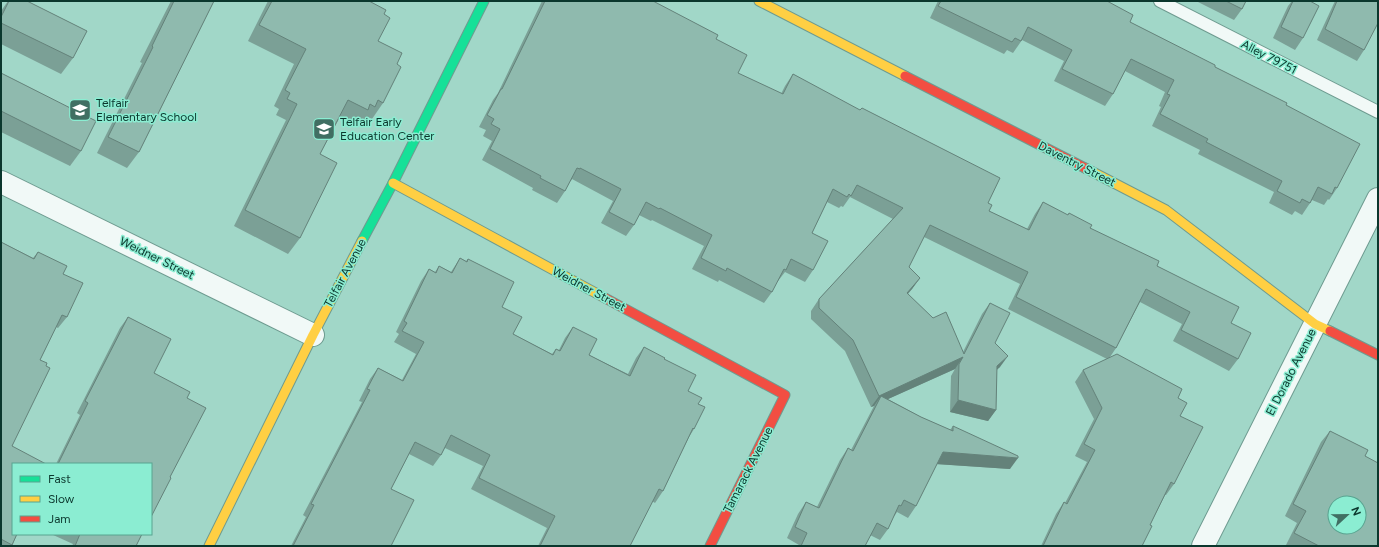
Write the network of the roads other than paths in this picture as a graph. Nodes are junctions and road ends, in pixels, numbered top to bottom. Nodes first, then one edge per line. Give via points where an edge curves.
1 (484, 1) edge
2 (758, 1) edge
3 (1160, 1) edge
4 (1378, 112) edge
5 (1, 182) edge
6 (392, 183) junction
7 (1378, 199) edge
8 (1315, 324) junction
9 (313, 335) junction
10 (1378, 355) edge
11 (785, 395) joint
12 (208, 546) edge
13 (710, 546) edge
14 (1203, 546) edge

1 - 6 street, Telfair Avenue
2 - 8 street, Daventry Street via 1166,210
3 - 4 lane, Alley 79751
5 - 9 street, Weidner Street
6 - 9 street, Telfair Avenue
6 - 11 street, Weidner Street
7 - 8 street, El Dorado Avenue
8 - 10 street, Daventry Street
8 - 14 street, El Dorado Avenue
9 - 12 street, Telfair Avenue
11 - 13 street, Tamarack Avenue

